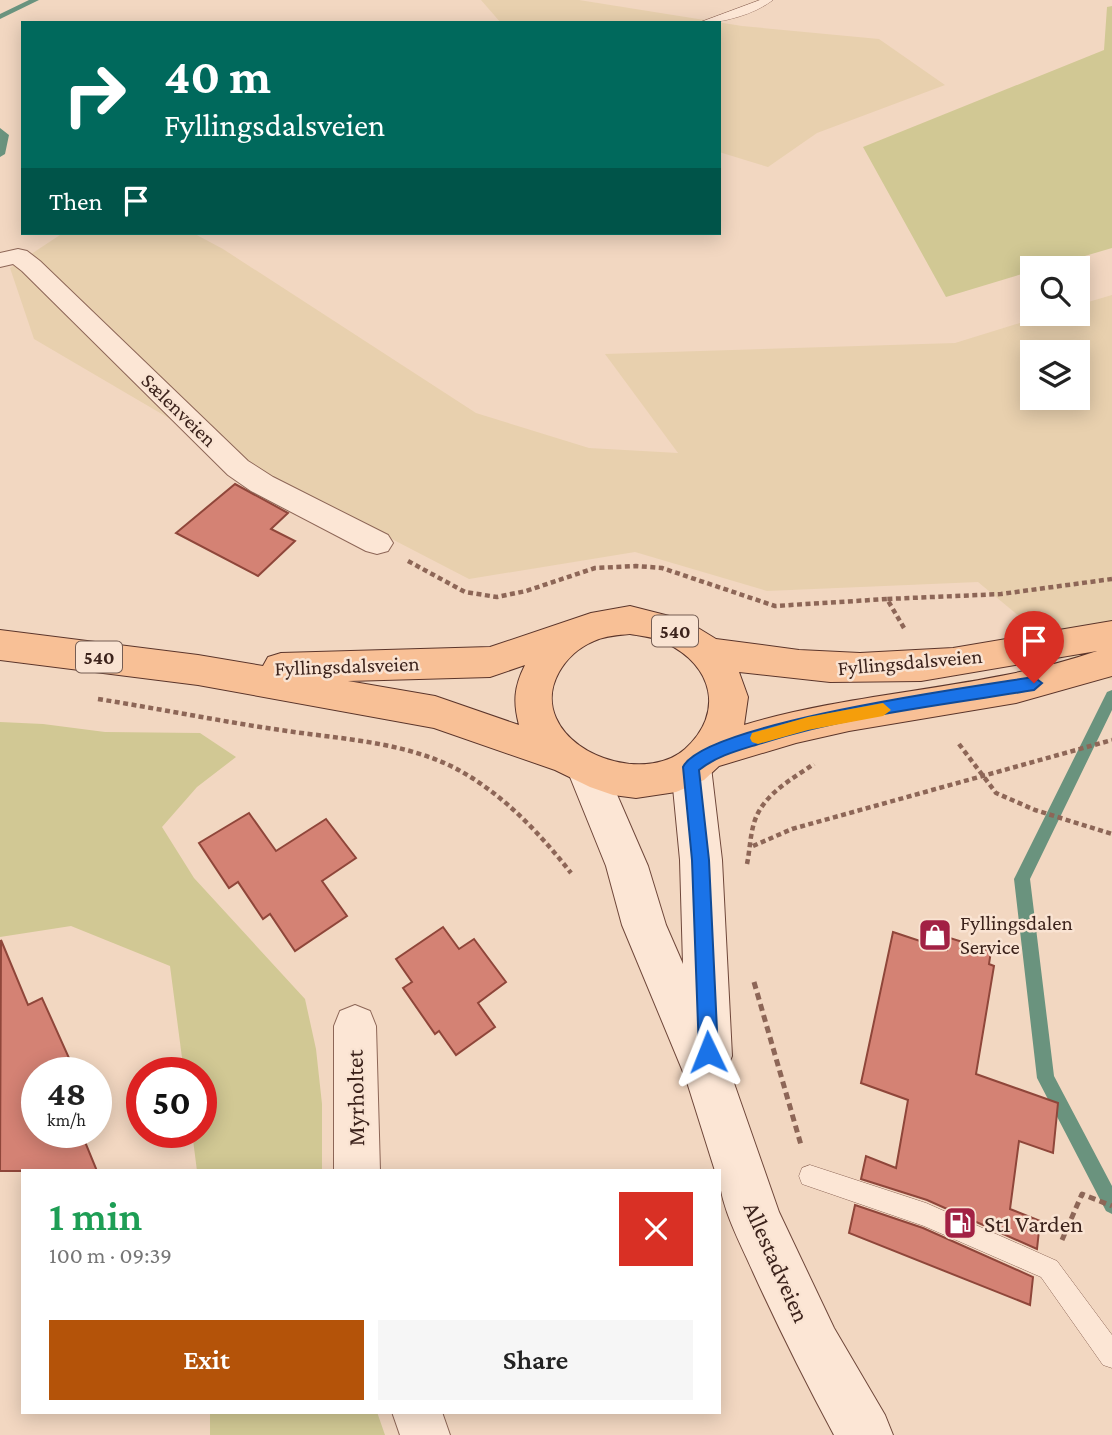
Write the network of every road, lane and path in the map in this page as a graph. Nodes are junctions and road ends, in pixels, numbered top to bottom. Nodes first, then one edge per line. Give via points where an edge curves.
1 (768, 0) edge
2 (710, 21) edge
3 (0, 260) edge
4 (377, 543) dead end
5 (1112, 579) edge
6 (906, 630) dead end
7 (575, 633) junction
8 (1112, 635) edge
9 (0, 645) edge
10 (707, 652) junction
11 (1112, 661) edge
12 (198, 670) junction
13 (90, 698) dead end
14 (1112, 740) edge
15 (960, 744) dead end
16 (700, 760) junction
17 (576, 764) junction
18 (982, 775) junction
19 (1112, 834) edge
20 (745, 870) dead end
21 (571, 873) dead end
22 (752, 977) dead end
23 (355, 1026) dead end
24 (710, 1080) junction
25 (357, 1169) edge
26 (810, 1176) joint
27 (1112, 1206) edge
28 (1049, 1269) junction
29 (1112, 1356) edge
30 (418, 1414) edge
31 (425, 1435) edge
32 (865, 1435) edge

1 - 2 lane
3 - 4 street, Sælenveien via 18,256 31,266 238,468
5 - 6 path, Fyllingsdalsveien via 1000,594 887,599
7 - 10 main road, 540 via 601,623 629,620 685,635
7 - 12 main road, Fyllingsdalsveien / 540 via 490,662
7 - 17 main road, 540 via 554,649 539,670 533,694 536,717 547,738
8 - 10 main road, Fyllingsdalsveien / 540 via 953,663 870,670 819,668
9 - 12 main road, Fyllingsdalsveien / 540
10 - 16 main road, 540 via 723,674 728,718 721,736
11 - 16 main road, Fyllingsdalsveien / 540 via 1034,683 788,728
12 - 17 main road, Fyllingsdalsveien / 540 via 435,712
13 - 21 path via 378,745 432,759 472,777 508,806 544,837
14 - 18 path
15 - 18 path
16 - 17 main road, 540 via 670,776 645,781 616,780
16 - 24 main road, Allestadveien
17 - 24 main road, Allestadveien via 627,866 644,925
18 - 19 path via 996,793
18 - 20 path via 792,829 752,846
22 - 26 path
23 - 25 street, Myrholtet
24 - 32 main road, Allestadveien via 756,1220 815,1347
26 - 28 lane via 926,1215
27 - 28 path via 1082,1194
28 - 29 lane
30 - 31 street

